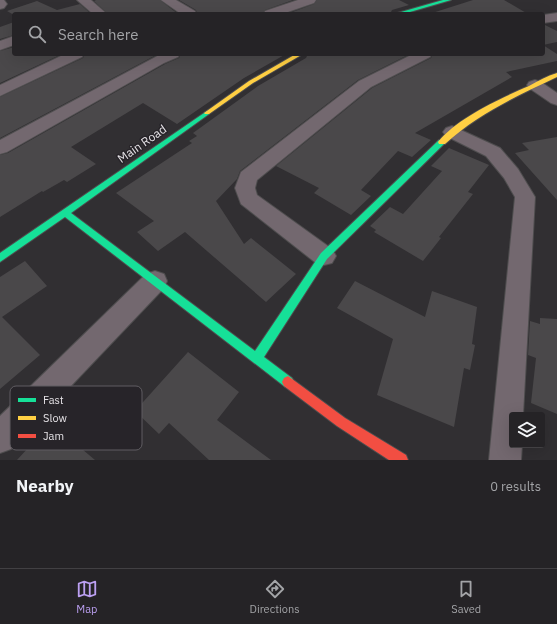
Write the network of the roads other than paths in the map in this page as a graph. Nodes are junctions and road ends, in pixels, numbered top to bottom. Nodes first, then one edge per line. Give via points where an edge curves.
1 (167, 0) edge
2 (310, 0) edge
3 (449, 0) edge
4 (187, 12) edge
5 (276, 12) edge
6 (404, 12) edge
7 (557, 17) edge
8 (545, 19) edge
9 (12, 41) edge
10 (0, 46) edge
11 (72, 56) edge
12 (161, 56) edge
13 (296, 56) edge
14 (420, 56) edge
15 (557, 75) edge
16 (535, 85) junction
17 (0, 91) edge
18 (557, 100) edge
19 (452, 132) junction
20 (0, 148) edge
21 (65, 213) junction
22 (324, 256) junction
23 (0, 258) edge
24 (155, 281) junction
25 (257, 358) junction
26 (51, 386) edge
27 (10, 428) edge
28 (0, 438) edge
29 (401, 460) edge
30 (505, 460) edge

1 - 4 street
2 - 5 street
3 - 6 street
7 - 8 street
9 - 10 street
11 - 17 street
12 - 20 street
13 - 21 street, Main Road via 251,82
14 - 22 street via 365,84 248,176 248,199
15 - 16 street
16 - 18 street
16 - 19 street via 497,103
19 - 22 street
19 - 30 street via 493,152 525,197
21 - 23 street, Main Road
21 - 24 street
22 - 25 street
24 - 25 street
24 - 26 street
25 - 29 street via 342,422
27 - 28 street

